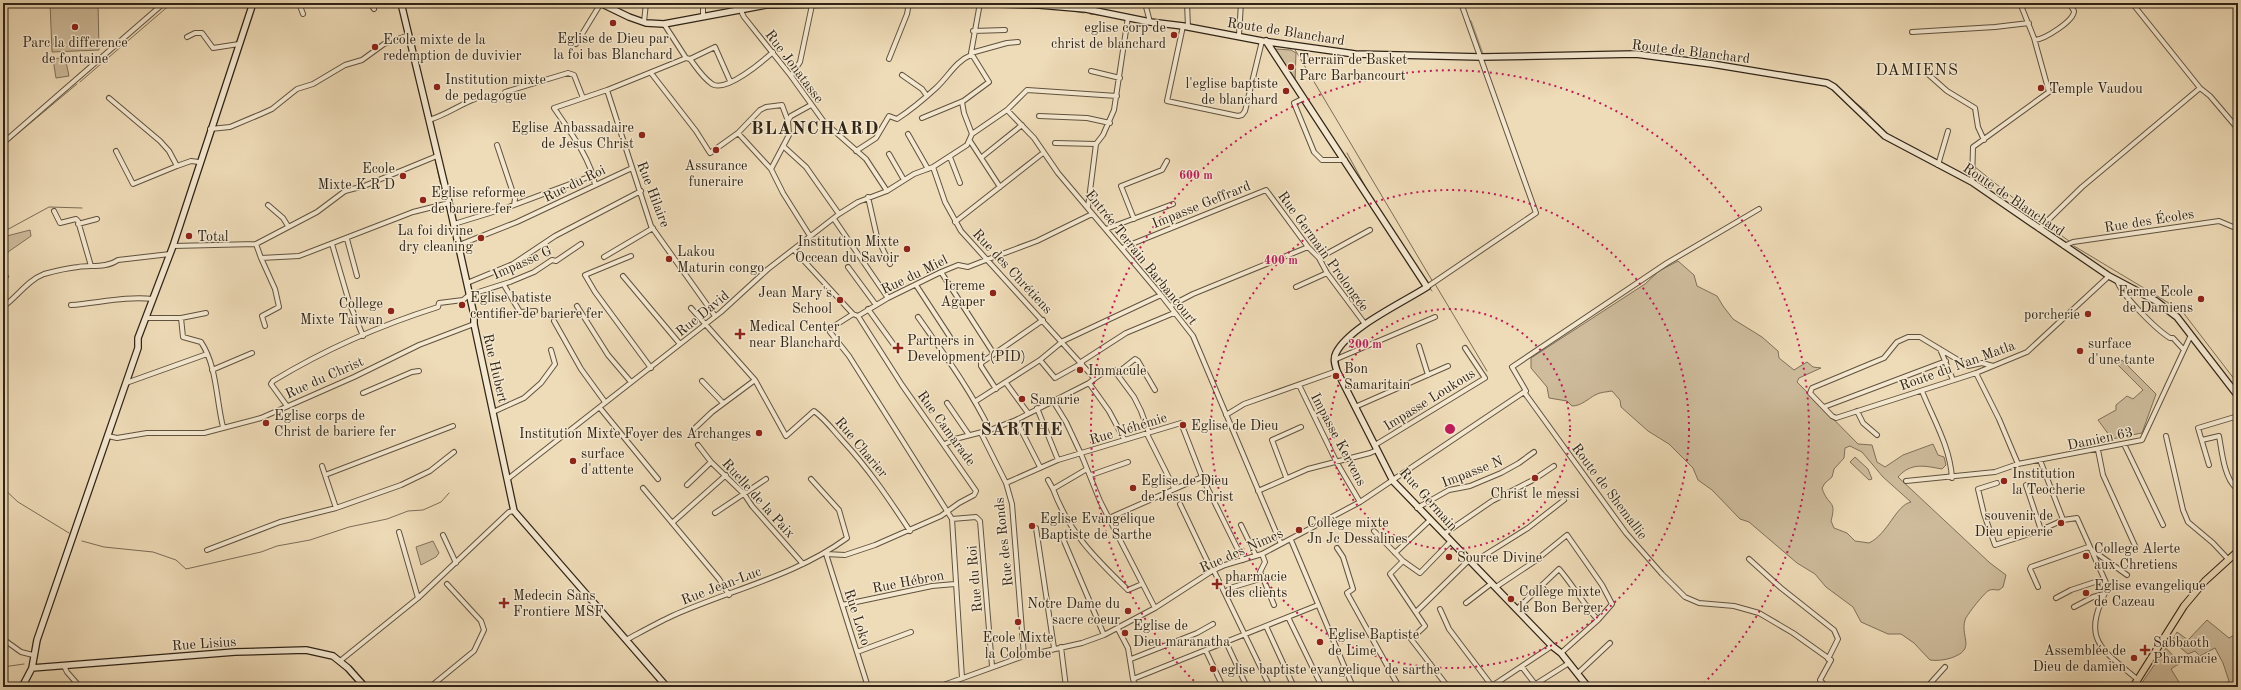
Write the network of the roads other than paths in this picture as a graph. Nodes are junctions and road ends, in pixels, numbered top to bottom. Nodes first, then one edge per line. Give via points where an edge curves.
1 (164, 3) edge
2 (253, 3) edge
3 (299, 3) edge
4 (370, 3) edge
5 (401, 3) edge
6 (601, 3) edge
7 (646, 3) edge
8 (703, 3) edge
9 (873, 3) edge
10 (903, 3) edge
11 (909, 3) edge
12 (962, 3) edge
13 (1087, 3) edge
14 (1145, 3) edge
15 (1187, 3) edge
16 (1241, 3) edge
17 (1461, 3) edge
18 (2026, 3) edge
19 (2069, 3) edge
20 (2132, 3) edge
21 (767, 4) edge
22 (980, 4) edge
23 (1039, 4) edge
24 (812, 5) junction
25 (2021, 5) edge
26 (742, 6) edge
27 (374, 9) dead end
28 (1086, 10) junction
29 (303, 14) dead end
30 (703, 15) junction
31 (1128, 17) junction
32 (644, 22) junction
33 (1150, 22) junction
34 (2029, 23) junction
35 (664, 24) junction
36 (1185, 26) junction
37 (1005, 30) dead end
38 (973, 31) junction
39 (1912, 32) dead end
40 (409, 35) junction
41 (1239, 36) junction
42 (187, 37) dead end
43 (2035, 40) junction
44 (1264, 41) junction
45 (1018, 42) dead end
46 (239, 44) junction
47 (576, 44) dead end
48 (773, 52) junction
49 (971, 54) junction
50 (1481, 57) junction
51 (688, 58) junction
52 (888, 59) dead end
53 (1090, 71) dead end
54 (651, 73) junction
55 (902, 75) dead end
56 (791, 76) junction
57 (1929, 76) dead end
58 (1120, 78) junction
59 (730, 81) junction
60 (2200, 88) junction
61 (607, 90) junction
62 (505, 92) dead end
63 (927, 96) junction
64 (1117, 96) junction
65 (110, 98) dead end
66 (583, 98) junction
67 (1304, 98) junction
68 (475, 99) dead end
69 (962, 101) junction
70 (811, 105) junction
71 (1007, 110) junction
72 (1039, 116) dead end
73 (922, 118) dead end
74 (429, 120) junction
75 (788, 121) junction
76 (1110, 123) junction
77 (1022, 125) junction
78 (210, 129) junction
79 (2238, 129) edge
80 (1948, 131) dead end
81 (738, 133) junction
82 (908, 134) dead end
83 (972, 134) junction
84 (1984, 140) junction
85 (970, 141) junction
86 (3, 143) edge
87 (1055, 143) dead end
88 (497, 144) dead end
89 (1096, 144) junction
90 (783, 146) junction
91 (116, 151) dead end
92 (856, 151) junction
93 (1043, 153) junction
94 (889, 154) dead end
95 (437, 156) junction
96 (950, 157) junction
97 (982, 157) junction
98 (1345, 160) junction
99 (1167, 161) dead end
100 (199, 162) junction
101 (178, 165) junction
102 (1938, 165) junction
103 (934, 167) junction
104 (632, 168) junction
105 (771, 169) junction
106 (928, 169) junction
107 (594, 175) junction
108 (904, 180) junction
109 (1972, 182) junction
110 (960, 183) dead end
111 (595, 185) junction
112 (1000, 187) junction
113 (1266, 190) joint
114 (641, 191) junction
115 (887, 191) junction
116 (868, 197) junction
117 (450, 202) junction
118 (1173, 204) dead end
119 (268, 205) dead end
120 (514, 205) junction
121 (1088, 207) junction
122 (1759, 209) dead end
123 (54, 211) dead end
124 (839, 214) junction
125 (1092, 214) junction
126 (98, 219) dead end
127 (834, 219) junction
128 (1134, 219) junction
129 (955, 222) junction
130 (78, 224) junction
131 (454, 224) junction
132 (288, 226) junction
133 (653, 228) junction
134 (1106, 229) junction
135 (2039, 229) junction
136 (2238, 229) edge
137 (1370, 230) dead end
138 (810, 236) junction
139 (347, 239) junction
140 (256, 244) junction
141 (332, 244) junction
142 (458, 244) junction
143 (581, 244) dead end
144 (173, 246) junction
145 (2063, 246) junction
146 (1308, 247) junction
147 (1122, 248) junction
148 (794, 250) junction
149 (170, 254) junction
150 (631, 256) dead end
151 (604, 257) dead end
152 (261, 258) junction
153 (1319, 258) junction
154 (986, 260) junction
155 (890, 264) dead end
156 (91, 266) junction
157 (848, 268) dead end
158 (941, 272) junction
159 (1327, 273) junction
160 (357, 276) dead end
161 (623, 276) dead end
162 (2109, 276) junction
163 (2117, 280) junction
164 (467, 283) junction
165 (504, 284) junction
166 (916, 285) junction
167 (1428, 286) junction
168 (1296, 287) dead end
169 (470, 295) junction
170 (1161, 295) junction
171 (888, 298) junction
172 (153, 299) junction
173 (876, 305) junction
174 (71, 306) dead end
175 (577, 306) dead end
176 (1170, 306) junction
177 (3, 307) edge
178 (691, 308) dead end
179 (868, 309) junction
180 (535, 312) dead end
181 (206, 313) dead end
182 (1174, 313) junction
183 (853, 314) junction
184 (715, 316) junction
185 (858, 316) junction
186 (1435, 317) dead end
187 (146, 318) junction
188 (181, 318) junction
189 (918, 318) dead end
190 (1043, 320) junction
191 (554, 321) dead end
192 (706, 323) junction
193 (474, 324) junction
194 (1365, 324) junction
195 (265, 326) dead end
196 (2192, 335) junction
197 (363, 336) junction
198 (950, 337) dead end
199 (1063, 341) junction
200 (680, 344) junction
201 (894, 345) dead end
202 (1419, 346) dead end
203 (1465, 348) dead end
204 (1940, 348) junction
205 (551, 350) dead end
206 (2184, 350) junction
207 (207, 354) junction
208 (252, 354) dead end
209 (994, 354) junction
210 (1040, 360) junction
211 (1334, 360) junction
212 (1946, 361) junction
213 (1082, 363) junction
214 (1448, 366) dead end
215 (1994, 366) junction
216 (651, 368) junction
217 (212, 370) junction
218 (420, 371) dead end
219 (1337, 371) junction
220 (1976, 373) junction
221 (1116, 374) junction
222 (1428, 375) junction
223 (1094, 378) junction
224 (1485, 378) junction
225 (755, 380) junction
226 (1953, 380) junction
227 (702, 381) dead end
228 (631, 382) junction
229 (126, 383) junction
230 (1006, 383) junction
231 (1089, 383) junction
232 (1488, 383) dead end
233 (1298, 385) junction
234 (996, 389) junction
235 (1155, 390) dead end
236 (1922, 391) junction
237 (1524, 392) junction
238 (363, 393) dead end
239 (2238, 396) edge
240 (976, 401) junction
241 (1053, 401) junction
242 (605, 402) junction
243 (723, 403) junction
244 (947, 403) dead end
245 (286, 406) junction
246 (1355, 407) junction
247 (1824, 407) junction
248 (600, 408) junction
249 (1037, 408) junction
250 (1857, 411) junction
251 (494, 412) junction
252 (1028, 413) junction
253 (1226, 414) junction
254 (2238, 416) edge
255 (1016, 420) junction
256 (453, 426) dead end
257 (223, 427) junction
258 (1301, 427) dead end
259 (693, 430) dead end
260 (990, 430) junction
261 (981, 433) junction
262 (1148, 434) junction
263 (969, 435) junction
264 (1877, 435) dead end
265 (108, 436) junction
266 (2166, 436) dead end
267 (1124, 439) junction
268 (2202, 440) junction
269 (945, 444) junction
270 (2124, 444) junction
271 (698, 446) dead end
272 (1376, 448) junction
273 (2098, 450) junction
274 (454, 452) dead end
275 (1534, 452) dead end
276 (1081, 454) junction
277 (1058, 460) junction
278 (2040, 460) junction
279 (711, 462) junction
280 (1128, 462) dead end
281 (1337, 463) junction
282 (2018, 464) junction
283 (2209, 465) dead end
284 (322, 466) dead end
285 (1554, 466) dead end
286 (1040, 467) junction
287 (1087, 469) junction
288 (325, 475) junction
289 (1091, 475) junction
290 (726, 476) junction
291 (1202, 477) junction
292 (1286, 477) junction
293 (509, 478) junction
294 (1952, 478) junction
295 (658, 479) dead end
296 (766, 479) dead end
297 (812, 479) dead end
298 (1048, 480) dead end
299 (1393, 481) junction
300 (1906, 481) dead end
301 (1006, 483) junction
302 (687, 484) dead end
303 (1997, 484) dead end
304 (2026, 485) dead end
305 (643, 488) dead end
306 (1174, 488) junction
307 (2236, 488) dead end
308 (1053, 489) junction
309 (1258, 491) junction
310 (744, 494) junction
311 (1564, 500) dead end
312 (1360, 502) junction
313 (1180, 504) dead end
314 (336, 508) junction
315 (1417, 508) junction
316 (514, 511) junction
317 (948, 511) junction
318 (715, 513) dead end
319 (1109, 518) junction
320 (952, 520) junction
321 (1430, 520) junction
322 (2063, 520) junction
323 (672, 523) junction
324 (2163, 524) dead end
325 (1241, 525) dead end
326 (1036, 528) dead end
327 (2041, 530) junction
328 (910, 531) junction
329 (1374, 531) dead end
330 (399, 532) dead end
331 (1061, 534) dead end
332 (1444, 534) junction
333 (443, 535) dead end
334 (1291, 540) junction
335 (1451, 541) junction
336 (1281, 544) junction
337 (2088, 547) junction
338 (1337, 548) dead end
339 (2136, 548) dead end
340 (207, 550) dead end
341 (2238, 551) edge
342 (1396, 553) junction
343 (826, 554) junction
344 (1262, 554) junction
345 (1256, 556) junction
346 (1749, 559) dead end
347 (2228, 559) junction
348 (1243, 560) junction
349 (1403, 561) junction
350 (1471, 562) junction
351 (456, 563) junction
352 (803, 564) junction
353 (1213, 571) junction
354 (2127, 575) dead end
355 (1263, 578) junction
356 (2104, 579) junction
357 (1492, 583) junction
358 (447, 584) dead end
359 (955, 584) junction
360 (1142, 584) junction
361 (2038, 587) dead end
362 (1496, 588) junction
363 (1226, 592) junction
364 (2104, 594) junction
365 (728, 595) junction
366 (418, 598) junction
367 (2056, 598) dead end
368 (1466, 603) dead end
369 (842, 605) junction
370 (1274, 605) dead end
371 (1318, 605) junction
372 (2074, 607) dead end
373 (1155, 608) junction
374 (1440, 608) dead end
375 (1517, 610) junction
376 (1416, 612) junction
377 (1288, 617) junction
378 (1598, 620) junction
379 (1213, 624) dead end
380 (1266, 626) junction
381 (1118, 629) junction
382 (911, 632) dead end
383 (1246, 633) junction
384 (1104, 636) junction
385 (3, 639) edge
386 (626, 640) junction
387 (1226, 642) junction
388 (1610, 643) dead end
389 (1552, 646) junction
390 (1061, 647) junction
391 (1054, 648) junction
392 (1206, 651) junction
393 (857, 652) junction
394 (1560, 653) junction
395 (33, 655) junction
396 (1024, 656) junction
397 (342, 659) junction
398 (1131, 659) junction
399 (1830, 659) junction
400 (1569, 663) junction
401 (64, 666) junction
402 (992, 666) junction
403 (1522, 666) junction
404 (1945, 667) dead end
405 (32, 668) junction
406 (1578, 673) junction
407 (962, 678) junction
408 (1132, 679) junction
409 (2138, 680) junction
410 (1535, 684) junction
411 (22, 687) edge
412 (80, 687) edge
413 (365, 687) edge
414 (430, 687) edge
415 (666, 687) edge
416 (868, 687) edge
417 (938, 687) edge
418 (1066, 687) edge
419 (1136, 687) edge
420 (1223, 687) edge
421 (1247, 687) edge
422 (1270, 687) edge
423 (1294, 687) edge
424 (1322, 687) edge
425 (1353, 687) edge
426 (1399, 687) edge
427 (1448, 687) edge
428 (1531, 687) edge
429 (1588, 687) edge
430 (1826, 687) edge
431 (1927, 687) edge
432 (2133, 687) edge

1 - 86 street
2 - 46 street
3 - 29 street
4 - 27 street
5 - 40 street, Rue Hubert
6 - 32 street via 616,12
6 - 47 street
7 - 32 street
8 - 30 street
9 - 10 street
9 - 24 street
11 - 52 street
12 - 22 street, Route de Blanchard
13 - 28 street
14 - 33 street
15 - 36 street
16 - 41 street
17 - 50 street
18 - 25 street
19 - 43 street via 2074,11 2071,20
20 - 60 street
21 - 24 street
21 - 26 street
22 - 23 street, Route de Blanchard
22 - 38 street
23 - 28 street, Route de Blanchard
24 - 56 street via 800,62
25 - 34 street
26 - 30 street
26 - 48 street, Rue Jonatasse via 744,17
28 - 31 street, Route de Blanchard
30 - 35 street
31 - 33 street, Route de Blanchard
31 - 58 street
32 - 35 street
33 - 36 street, Route de Blanchard
34 - 39 street
34 - 43 street
35 - 51 street
36 - 41 street, Route de Blanchard
36 - 44 street via 1167,101 1238,116 1245,111
37 - 38 street
38 - 49 street
40 - 74 street, Rue Hubert
40 - 78 street via 384,44 354,64 345,65 313,84 297,89 261,114 230,127
41 - 44 street, Route de Blanchard
42 - 46 street via 202,33 212,48
43 - 84 street via 2049,92
44 - 50 street, Route de Blanchard via 1355,54
44 - 67 street
45 - 49 street
46 - 78 street
48 - 56 street, Rue Jonatasse
48 - 59 street via 751,70
49 - 63 street via 960,60
49 - 69 street via 989,82
50 - 102 street, Route de Blanchard via 1636,54 1827,84 1834,87 1885,136
50 - 167 street via 1510,146 1536,213
51 - 54 street
51 - 59 street via 712,84 720,86
51 - 59 street via 715,47
53 - 58 street
54 - 61 street
54 - 81 street via 710,153
55 - 63 street via 922,89
56 - 70 street, Rue Jonatasse
57 - 84 street via 1947,91 1975,108 1978,127
58 - 64 street
60 - 79 street
60 - 135 street via 2082,187
61 - 66 street
61 - 104 street, Rue Hilaire
62 - 66 street via 568,73 574,76
63 - 92 street via 897,119 889,116 876,138
64 - 71 street via 1027,90
64 - 76 street
65 - 101 street via 160,141
66 - 107 street via 554,108 570,130
67 - 98 street
67 - 98 street via 1294,103 1315,154 1322,160
68 - 74 street via 457,106 445,115
69 - 73 street
69 - 83 street
70 - 75 street via 791,116
70 - 92 street, Rue Jonatasse via 824,122
71 - 77 street, Entrée Terrain Barbancourt
71 - 83 street
72 - 76 street via 1087,118
74 - 95 street, Rue Hubert
75 - 81 street via 782,105 766,107
75 - 90 street via 789,135
76 - 89 street
77 - 93 street, Entrée Terrain Barbancourt
77 - 97 street
78 - 100 street
80 - 102 street
81 - 105 street
82 - 106 street
83 - 85 street
84 - 109 street via 1972,148
85 - 96 street, Rue David
85 - 97 street
87 - 89 street
88 - 120 street via 515,199
89 - 121 street
90 - 105 street
90 - 124 street via 806,167
91 - 101 street via 133,184
92 - 115 street, Rue Jonatasse via 866,159
93 - 112 street
93 - 121 street, Entrée Terrain Barbancourt
94 - 108 street
95 - 117 street, Rue Hubert
95 - 132 street via 364,186 345,191 317,212
96 - 103 street, Rue David
96 - 110 street
97 - 112 street
98 - 167 street
99 - 128 street via 1162,170 1120,186
100 - 101 street
100 - 144 street
102 - 109 street, Route de Blanchard
103 - 106 street, Rue David
103 - 129 street, Rue des Chrétiens via 945,202
104 - 111 street, Rue du Roi
104 - 114 street, Rue Hilaire
105 - 138 street
106 - 108 street, Rue David
107 - 111 street
107 - 120 street
108 - 115 street, Rue David
109 - 135 street, Route de Blanchard
111 - 142 street, Rue du Roi via 517,222
112 - 129 street
113 - 146 street, Rue Germain Prolongée
113 - 147 street, Impasse Geffrard
114 - 133 street, Rue Hilaire
114 - 164 street via 555,236 513,264
115 - 116 street, Rue David
116 - 124 street, Rue David
116 - 155 street via 877,238
117 - 131 street, Rue Hubert
117 - 139 street via 415,211
118 - 128 street
119 - 132 street
120 - 131 street
121 - 125 street, Entrée Terrain Barbancourt
122 - 237 street, Route de Shemallie via 1667,263 1512,367 1526,391
123 - 130 street via 60,224 74,219
124 - 127 street, Rue David
125 - 134 street, Entrée Terrain Barbancourt
125 - 154 street, Rue du Miel
126 - 130 street
127 - 138 street, Rue David
127 - 171 street
128 - 134 street
129 - 154 street, Rue des Chrétiens
130 - 156 street
131 - 142 street, Rue Hubert
132 - 140 street
133 - 151 street
133 - 184 street, Rue Hilaire
134 - 147 street, Entrée Terrain Barbancourt
135 - 145 street, Route de Blanchard
136 - 145 street, Rue des Écoles via 2219,221 2073,242
137 - 153 street
138 - 148 street, Rue David
139 - 141 street
139 - 160 street
140 - 144 street
140 - 152 street
141 - 152 street via 299,256
141 - 197 street via 349,302
142 - 164 street, Rue Hubert
143 - 165 street, Impasse G via 556,261 552,260 534,272
144 - 149 street
145 - 162 street, Route de Blanchard
146 - 153 street, Rue Germain Prolongée
146 - 176 street
147 - 170 street, Entrée Terrain Barbancourt
148 - 183 street
148 - 184 street, Rue David via 768,269
149 - 156 street
149 - 172 street
150 - 216 street via 585,275
152 - 195 street via 275,289 279,307 262,316
153 - 159 street, Rue Germain Prolongée
154 - 158 street, Rue du Miel via 968,267 958,265
154 - 190 street, Rue des Chrétiens
156 - 177 street via 44,274 29,283 14,300
157 - 173 street
158 - 166 street, Rue du Miel
158 - 209 street
159 - 168 street
159 - 194 street, Rue Germain Prolongée
161 - 200 street
162 - 163 street, Route de Blanchard
162 - 215 street, Route du Nan Matla via 2027,352
163 - 196 street, Route de Blanchard via 2156,301 2177,317
163 - 206 street via 2121,291 2161,333 2173,338
164 - 169 street, Rue Hubert
165 - 169 street, Impasse G
165 - 180 street via 520,312
166 - 171 street, Rue du Miel
166 - 198 street
167 - 194 street
169 - 193 street, Rue Hubert
169 - 197 street, Impasse G via 463,300 439,303 438,307 416,313
170 - 176 street, Entrée Terrain Barbancourt
170 - 199 street
171 - 173 street, Rue du Miel
172 - 174 street via 116,299
172 - 187 street
173 - 179 street, Rue du Miel
175 - 228 street via 608,355
176 - 182 street, Entrée Terrain Barbancourt
178 - 192 street
179 - 185 street, Rue du Miel
179 - 201 street
181 - 188 street
182 - 213 street via 1126,333
182 - 253 street, Entrée Terrain Barbancourt via 1193,336
183 - 185 street
183 - 317 street via 831,328 830,332 849,356 902,443
184 - 192 street, Rue David
185 - 269 street, Rue Camarade via 898,379
186 - 211 street
187 - 188 street
187 - 229 street
188 - 207 street via 183,337 201,342
189 - 240 street
190 - 199 street, Rue des Chrétiens
190 - 209 street
191 - 242 street via 581,369
192 - 200 street, Rue David
192 - 225 street
193 - 245 street, Rue du Christ via 419,345
193 - 251 street, Rue Hubert
194 - 211 street via 1343,343
196 - 206 street, Damien 63
196 - 239 street, Route de Blanchard
197 - 245 street via 299,365 273,381 271,384
199 - 210 street
199 - 213 street, Rue des Chrétiens
200 - 216 street, Rue David
202 - 222 street
203 - 224 street, Impasse Loukous
204 - 212 street
204 - 215 street via 1968,366 1982,363
204 - 247 street via 1920,337 1902,340 1891,348 1884,358 1812,388 1812,396
205 - 251 street via 555,364 541,383 524,398
206 - 270 street, Damien 63 via 2142,440
207 - 217 street
207 - 229 street
208 - 217 street
209 - 234 street via 981,365
210 - 213 street via 1055,378
210 - 230 street
211 - 219 street, Rue Germain
212 - 226 street
212 - 247 street
213 - 223 street, Rue des Chrétiens
214 - 222 street
215 - 220 street, Route du Nan Matla
216 - 228 street, Rue David
217 - 257 street
218 - 238 street
219 - 233 street
219 - 246 street, Rue Germain
220 - 226 street, Route du Nan Matla
220 - 282 street
221 - 223 street via 1114,370 1110,370
221 - 235 street via 1135,359
221 - 262 street via 1138,404
222 - 246 street
223 - 231 street
224 - 232 street
224 - 272 street, Impasse Loukous
225 - 243 street
225 - 328 street, Rue Charier via 786,436 814,411 822,417 857,454
226 - 236 street, Route du Nan Matla
227 - 243 street
228 - 242 street, Rue David
229 - 265 street
230 - 234 street
230 - 252 street
231 - 241 street
231 - 267 street via 1110,411
233 - 253 street via 1244,404
233 - 281 street, Impasse Kervens
234 - 240 street
236 - 250 street, Route du Nan Matla
236 - 294 street via 1946,445
237 - 299 street via 1454,437
237 - 399 street, Route de Shemallie via 1626,533 1685,597 1699,603 1734,606 1759,613
240 - 260 street
241 - 249 street
241 - 276 street
242 - 248 street, Rue David
243 - 259 street
244 - 263 street
245 - 257 street, Rue du Christ via 261,418
246 - 272 street, Rue Germain
247 - 250 street, Route du Nan Matla via 1836,418
248 - 293 street, Rue David
248 - 295 street
249 - 252 street
249 - 277 street
250 - 264 street via 1864,423
251 - 293 street, Rue Hubert
252 - 255 street
253 - 309 street, Entrée Terrain Barbancourt
254 - 268 street via 2198,428
255 - 260 street
255 - 286 street
256 - 288 street
257 - 265 street, Rue du Christ via 212,432 192,434 147,433 117,438
258 - 292 street via 1272,440
260 - 261 street
261 - 263 street
261 - 301 street, Rue des Ronds
262 - 267 street, Rue Néhémie
262 - 291 street, Rue Néhémie via 1181,423
262 - 306 street
263 - 269 street
265 - 395 street
266 - 347 street via 2188,522
267 - 276 street, Rue Néhémie
268 - 283 street
268 - 307 street via 2219,436 2225,466
269 - 317 street, Rue Camarade via 976,491 974,495
270 - 273 street, Damien 63
270 - 324 street
271 - 279 street, Ruelle de la Paix
272 - 281 street, Impasse Loukous
272 - 299 street, Rue Germain
273 - 278 street, Damien 63
273 - 339 street via 2103,475
274 - 314 street via 430,471 401,485
275 - 315 street, Impasse N via 1501,474 1449,490
276 - 277 street, Rue Néhémie
276 - 287 street
277 - 286 street, Rue Néhémie
278 - 282 street, Damien 63
278 - 322 street
279 - 290 street, Ruelle de la Paix
279 - 302 street
280 - 289 street
281 - 292 street, Impasse Loukous
281 - 312 street, Impasse Kervens
282 - 294 street, Damien 63 via 2001,471
284 - 288 street
285 - 332 street via 1492,501
286 - 301 street, Rue Néhémie
287 - 289 street
287 - 308 street
288 - 314 street
289 - 319 street via 1100,502
290 - 310 street, Ruelle de la Paix
290 - 323 street
291 - 306 street
291 - 348 street
292 - 309 street, Impasse Loukous
293 - 316 street, Rue Hubert
294 - 300 street, Damien 63
296 - 310 street
297 - 343 street via 840,510 847,538
298 - 308 street
299 - 312 street, Rue des Nimes
299 - 315 street, Rue Germain
301 - 396 street, Rue des Ronds via 1013,510
303 - 327 street via 1978,489 1994,545
304 - 327 street
305 - 323 street
306 - 319 street
308 - 360 street via 1064,516 1075,534 1089,549 1128,590
309 - 336 street, Entrée Terrain Barbancourt
310 - 318 street
310 - 352 street, Ruelle de la Paix
311 - 350 street via 1528,528
312 - 334 street, Rue des Nimes
313 - 353 street
314 - 340 street via 280,522
315 - 321 street, Rue Germain
316 - 351 street via 509,512
316 - 386 street
317 - 320 street
317 - 328 street, Rue Camarade
319 - 360 street
320 - 359 street
320 - 402 street, Rue du Roi via 976,517 980,521
321 - 332 street, Rue Germain
321 - 342 street
322 - 327 street
322 - 337 street via 2077,518
323 - 365 street via 719,579
325 - 345 street
326 - 391 street
328 - 343 street, Rue Camarade via 845,555
329 - 342 street
330 - 366 street
331 - 384 street
332 - 335 street, Rue Germain
333 - 351 street
334 - 336 street, Rue des Nimes
334 - 371 street
335 - 349 street via 1420,573
335 - 350 street, Rue Germain
336 - 344 street, Rue des Nimes
337 - 354 street
337 - 356 street
337 - 361 street via 2031,567
338 - 426 street via 1343,557 1353,589 1347,593
341 - 347 main road
342 - 349 street
343 - 352 street, Rue Jean-Luc
343 - 369 street, Rue Loko
344 - 345 street, Rue des Nimes
344 - 355 street via 1265,562 1260,572
345 - 348 street, Rue des Nimes
346 - 399 street via 1834,630 1838,638
347 - 409 main road via 2184,606
348 - 353 street, Rue des Nimes
349 - 376 street via 1390,574
350 - 357 street, Rue Germain
350 - 376 street
351 - 366 street
352 - 365 street, Rue Jean-Luc
353 - 363 street
353 - 373 street, Rue des Nimes
355 - 363 street via 1230,588
355 - 370 street
356 - 364 street via 2108,587
356 - 367 street
357 - 362 street, Rue Germain
357 - 368 street
358 - 414 street via 481,621 484,630 474,651
359 - 369 street, Rue Hébron via 932,586
359 - 407 street
360 - 373 street
362 - 375 street, Rue Germain
362 - 378 street via 1535,562 1567,535 1602,585 1612,604
363 - 383 street
364 - 372 street
364 - 409 street via 2096,615 2095,630 2100,645 2104,652
365 - 386 street, Rue Jean-Luc via 672,616
366 - 397 street
369 - 393 street, Rue Loko
371 - 377 street
371 - 425 street
373 - 381 street, Rue des Nimes
374 - 403 street via 1449,629 1492,686
375 - 378 street via 1559,569
375 - 389 street, Rue Germain
376 - 427 street via 1425,626 1411,639
377 - 380 street
377 - 424 street
378 - 394 street
379 - 398 street
380 - 383 street
380 - 423 street
381 - 384 street, Rue des Nimes
381 - 398 street
382 - 393 street
383 - 387 street
383 - 422 street
384 - 390 street, Rue des Nimes
385 - 395 street via 21,652
386 - 415 street
387 - 392 street
387 - 421 street
388 - 406 street
389 - 394 street, Rue Germain
389 - 403 street
390 - 391 street, Rue des Nimes
390 - 418 street
391 - 396 street, Rue des Nimes
392 - 408 street
392 - 420 street
393 - 416 street, Rue Loko
394 - 400 street, Rue Germain
395 - 405 street
396 - 402 street, Rue des Nimes
397 - 401 street, Rue Lisius via 306,650 219,653
397 - 413 street, Rue Lisius
398 - 408 street
399 - 430 street via 1820,680
400 - 406 street, Rue Germain
400 - 410 street
401 - 405 street, Rue Lisius
401 - 412 street via 66,672
402 - 407 street, Rue des Nimes
403 - 410 street
404 - 431 street
405 - 411 street
406 - 429 street, Rue Germain
407 - 417 street, Rue des Nimes
408 - 419 street
409 - 432 main road
410 - 428 street

